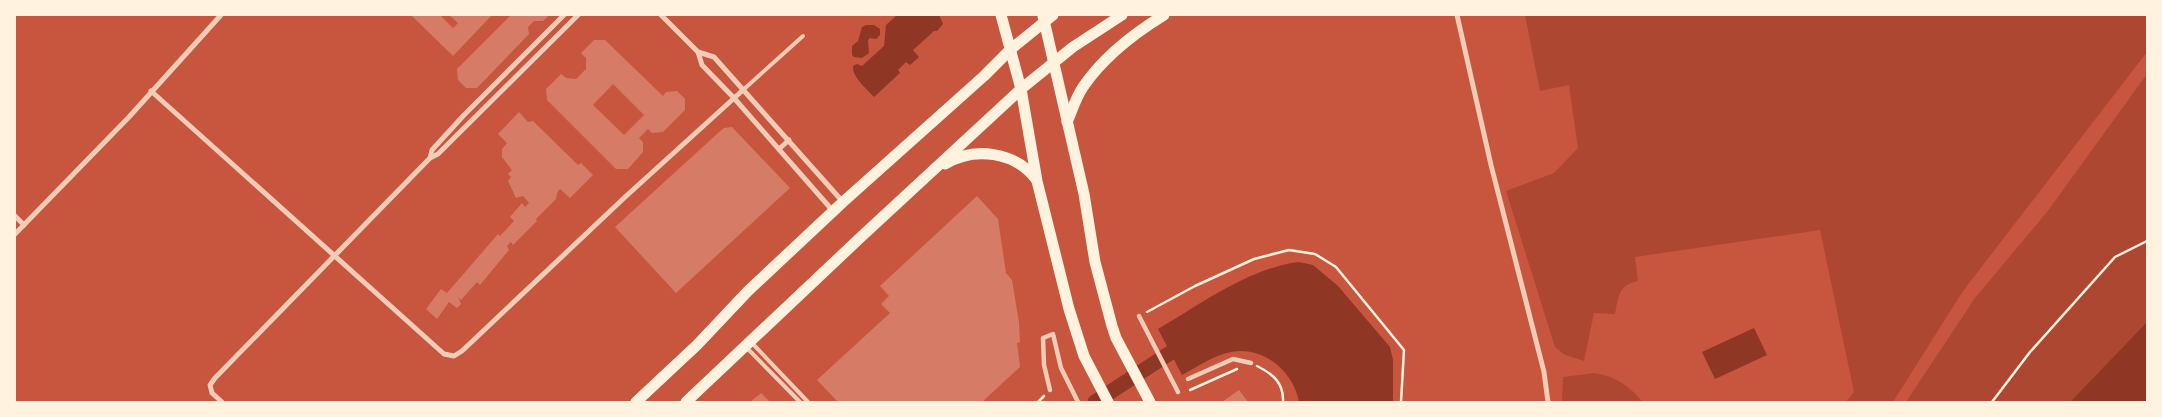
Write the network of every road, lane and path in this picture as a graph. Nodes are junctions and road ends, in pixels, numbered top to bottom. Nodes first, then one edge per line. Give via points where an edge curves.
1 (221, 15) edge
2 (564, 15) edge
3 (578, 15) edge
4 (661, 15) edge
5 (1001, 15) edge
6 (1122, 15) edge
7 (1164, 15) edge
8 (1457, 15) edge
9 (1046, 17) edge
10 (803, 36) dead end
11 (1011, 49) junction
12 (698, 52) junction
13 (1053, 63) junction
14 (1021, 89) junction
15 (744, 90) junction
16 (151, 91) junction
17 (734, 98) junction
18 (1067, 122) junction
19 (789, 140) junction
20 (779, 149) junction
21 (430, 158) junction
22 (930, 172) junction
23 (1037, 181) junction
24 (843, 202) junction
25 (834, 211) junction
26 (15, 216) edge
27 (24, 225) junction
28 (15, 234) edge
29 (2147, 241) edge
30 (333, 256) junction
31 (1145, 312) dead end
32 (1139, 316) dead end
33 (748, 345) junction
34 (1251, 363) junction
35 (1188, 379) dead end
36 (1050, 390) dead end
37 (1190, 390) dead end
38 (1178, 392) dead end
39 (222, 402) edge
40 (636, 402) edge
41 (686, 402) edge
42 (800, 402) edge
43 (808, 402) edge
44 (1078, 402) edge
45 (1108, 402) edge
46 (1150, 402) edge
47 (1283, 402) edge
48 (1401, 402) edge
49 (1548, 402) edge
50 (1992, 402) edge

1 - 16 street
2 - 21 street via 464,115 432,150
3 - 21 street via 438,154
4 - 12 street
5 - 11 main road
6 - 13 main road
7 - 18 main road via 1113,51 1083,87
8 - 49 street via 1544,372
9 - 11 main road
9 - 13 main road
10 - 15 lane
11 - 14 main road
11 - 24 main road
12 - 15 street via 714,57
12 - 17 street via 702,65
13 - 14 main road
13 - 18 main road
14 - 22 main road
14 - 23 main road
15 - 17 street
15 - 19 street
16 - 27 street
16 - 30 street
17 - 20 street
17 - 30 street via 454,356 444,354
18 - 46 main road via 1084,194 1095,262 1116,338
19 - 20 street
19 - 24 street
20 - 25 street
21 - 30 street
22 - 23 main road via 950,160 991,154 1017,161
22 - 33 main road
23 - 45 main road via 1084,356
24 - 25 main road
25 - 40 main road
26 - 27 street
27 - 28 street
29 - 50 path via 2115,257 2030,352
30 - 39 street via 215,378 210,385 212,393
31 - 48 path via 1254,260 1289,250 1315,254 1336,268 1404,350
32 - 38 street
33 - 41 main road
33 - 42 lane
33 - 43 lane
34 - 35 street via 1233,359
34 - 37 path
34 - 47 path via 1275,376 1284,393
36 - 44 street via 1044,365 1043,338 1053,334 1061,368

